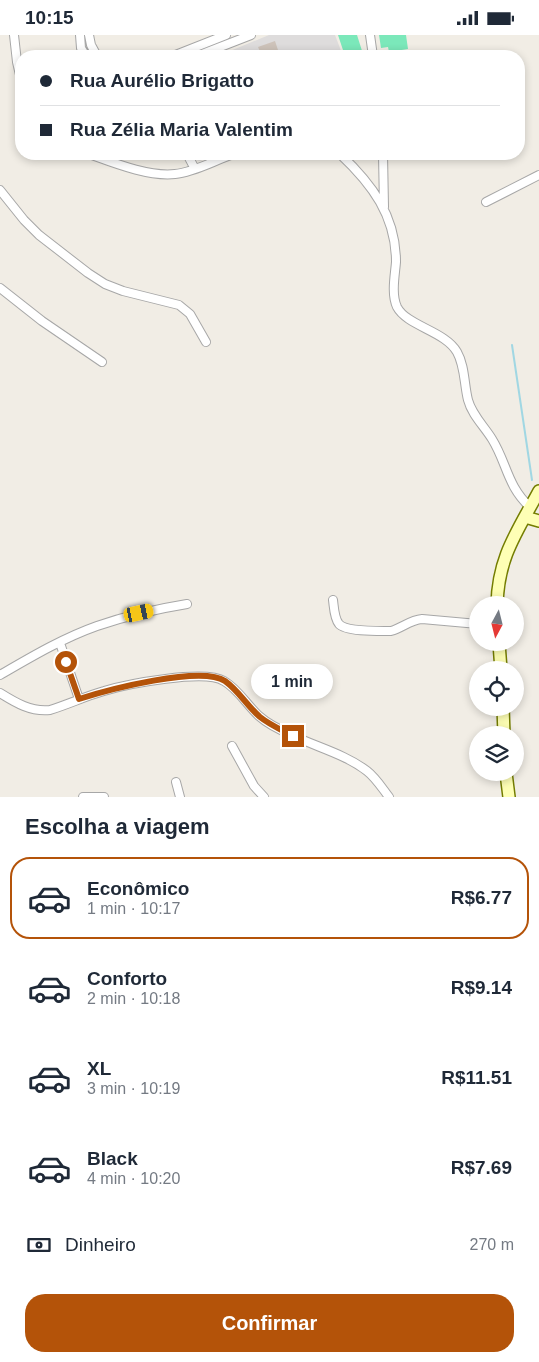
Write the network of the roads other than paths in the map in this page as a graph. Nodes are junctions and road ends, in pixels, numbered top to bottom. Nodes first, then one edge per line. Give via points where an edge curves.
1 (14, 35) edge
2 (80, 35) edge
3 (89, 35) edge
4 (226, 35) edge
5 (251, 35) edge
6 (370, 35) edge
7 (16, 50) edge
8 (82, 50) edge
9 (94, 50) edge
10 (188, 50) edge
11 (212, 50) edge
12 (372, 50) edge
13 (104, 160) edge
14 (190, 160) edge
15 (218, 160) edge
16 (346, 160) edge
17 (383, 160) edge
18 (195, 169) junction
19 (539, 175) edge
20 (0, 190) edge
21 (486, 202) dead end
22 (384, 207) junction
23 (0, 288) edge
24 (206, 342) dead end
25 (102, 362) dead end
26 (539, 492) edge
27 (532, 512) edge
28 (539, 521) edge
29 (498, 596) edge
30 (333, 600) dead end
31 (187, 604) dead end
32 (469, 623) edge
33 (60, 643) junction
34 (0, 675) edge
35 (0, 693) edge
36 (79, 699) junction
37 (232, 745) dead end
38 (507, 781) edge
39 (176, 782) dead end
40 (388, 795) edge
41 (83, 797) edge
42 (104, 797) edge
43 (180, 797) edge
44 (264, 797) edge
45 (378, 797) edge
46 (509, 797) edge

1 - 7 street
2 - 8 street
3 - 9 street
4 - 10 street
5 - 11 street
6 - 12 street
13 - 18 street via 159,174
14 - 18 street
15 - 18 street
16 - 22 street via 366,180
17 - 22 street
19 - 21 street
20 - 24 street via 39,235 88,273 123,291 178,305 190,315
22 - 27 street via 394,245 396,304 404,314 456,349 471,408 498,451 512,484
23 - 25 street
26 - 27 main road
27 - 28 main road
27 - 29 main road via 509,546 502,565
30 - 32 street via 338,622 350,629 391,631 422,619
31 - 33 street via 139,613 96,626
33 - 34 street
33 - 36 street
35 - 36 street via 30,709 42,711
36 - 40 street via 118,687 195,676 223,679 260,716 293,736 353,762 372,776
37 - 44 street
38 - 46 main road
39 - 43 street
40 - 45 street
41 - 42 street

